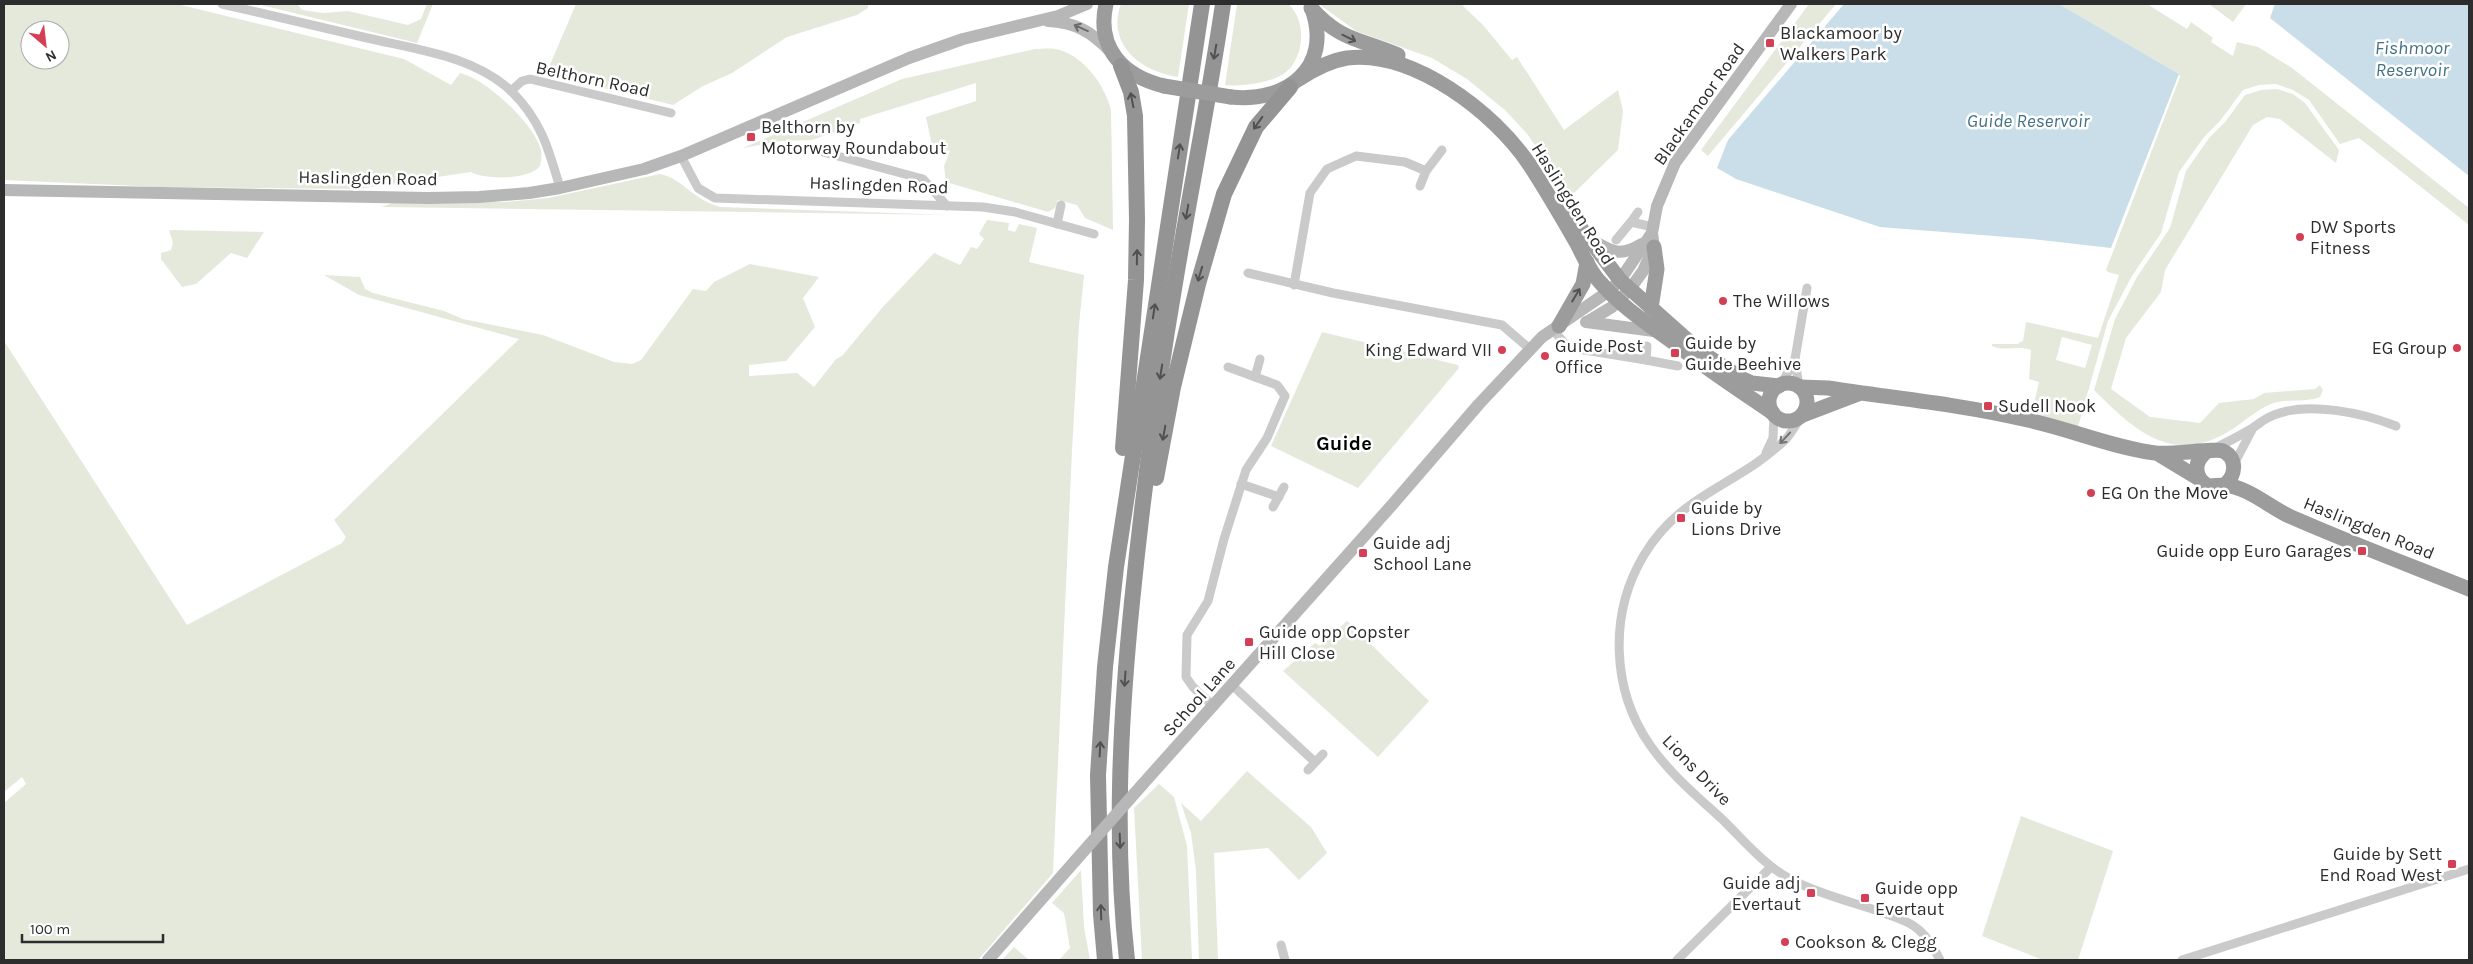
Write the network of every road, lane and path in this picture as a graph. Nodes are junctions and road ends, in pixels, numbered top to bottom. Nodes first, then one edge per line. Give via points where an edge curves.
1 (222, 4) edge
2 (1087, 4) edge
3 (1106, 4) edge
4 (1202, 4) edge
5 (1223, 4) edge
6 (1791, 4) edge
7 (1310, 6) edge
8 (1040, 21) junction
9 (1117, 60) junction
10 (1295, 83) junction
11 (511, 91) junction
12 (671, 113) dead end
13 (1442, 150) dead end
14 (823, 152) dead end
15 (681, 156) junction
16 (1426, 171) junction
17 (1420, 186) dead end
18 (560, 188) junction
19 (4, 190) edge
20 (1062, 205) dead end
21 (947, 206) junction
22 (1638, 212) dead end
23 (1631, 222) junction
24 (1057, 224) junction
25 (1094, 234) dead end
26 (1585, 236) junction
27 (1651, 237) junction
28 (1616, 240) dead end
29 (1587, 262) junction
30 (1248, 273) dead end
31 (1625, 284) junction
32 (1294, 285) junction
33 (1807, 288) dead end
34 (1614, 296) junction
35 (1651, 308) junction
36 (1587, 322) junction
37 (1556, 328) junction
38 (1654, 331) junction
39 (1647, 346) dead end
40 (1530, 349) junction
41 (1260, 359) dead end
42 (1795, 359) junction
43 (1646, 360) junction
44 (1678, 366) dead end
45 (1228, 367) dead end
46 (1255, 377) junction
47 (1780, 386) junction
48 (1799, 387) junction
49 (1860, 393) junction
50 (1773, 414) junction
51 (1802, 415) junction
52 (2396, 426) dead end
53 (2253, 428) junction
54 (2209, 451) junction
55 (2157, 454) junction
56 (1765, 456) junction
57 (2234, 465) junction
58 (2198, 478) junction
59 (1240, 484) junction
60 (2224, 485) junction
61 (1284, 487) dead end
62 (1279, 497) junction
63 (2257, 499) junction
64 (1273, 508) dead end
65 (1116, 567) junction
66 (2469, 589) edge
67 (1129, 630) junction
68 (1233, 686) junction
69 (1214, 707) junction
70 (1323, 754) dead end
71 (1315, 762) junction
72 (1308, 770) dead end
73 (1770, 867) junction
74 (2469, 869) edge
75 (1281, 945) dead end
76 (988, 960) edge
77 (1105, 960) edge
78 (1127, 960) edge
79 (1285, 960) edge
80 (1677, 960) edge
81 (1940, 960) edge
82 (2182, 960) edge

1 - 11 street, Belthorn Road via 464,62 485,72
2 - 8 main road, Haslingden Road
3 - 9 highway via 1104,25
65 -> 4 highway
5 -> 67 highway via 1156,404
6 - 27 main road, Blackamoor Road via 1676,163 1664,185
7 - 10 highway via 1316,25 1316,45 1309,63
7 -> 26 highway, Haslingden Road via 1344,36 1430,69 1487,106 1507,125 1536,163
9 -> 8 main road, Haslingden Road via 1092,34 1080,27
8 - 15 main road, Haslingden Road via 980,34 909,58
9 - 10 highway, Haslingden Road, bridge via 1137,78 1231,97 1270,95
65 -> 9 highway via 1136,280 1137,219 1135,116 1131,92
10 - 29 highway, Haslingden Road via 1320,66 1338,60 1370,58 1403,66 1456,93 1500,130 1528,162
10 -> 67 highway via 1256,127 1224,194 1172,387
11 - 12 street, Belthorn Road via 530,79
11 - 18 street, Belthorn Road via 528,109 546,140
13 - 16 street
14 - 21 street via 923,180
15 - 18 main road, Haslingden Road via 644,169
15 - 21 street, Haslingden Road via 698,188 715,198
16 - 17 street
16 - 32 street via 1405,162 1356,156 1327,169 1310,193
18 - 19 main road, Haslingden Road via 529,193 428,198
20 - 24 street
21 - 24 street, Haslingden Road via 1015,212
22 - 23 street
23 - 27 street
23 - 28 street
24 - 25 street, Haslingden Road
26 - 27 main road via 1621,253
26 - 31 highway, Haslingden Road
27 - 31 main road, Blackamoor Road via 1643,270
27 - 35 highway via 1657,268
29 - 34 highway, Haslingden Road
37 -> 29 highway via 1583,284
30 - 32 street
31 - 34 main road, Blackamoor Road
31 - 35 highway, Haslingden Road
32 - 40 street via 1502,325
33 - 42 street
34 - 36 main road
34 - 37 main road, School Lane
34 - 38 highway, Haslingden Road
35 - 47 highway, Haslingden Road via 1701,352 1734,374 1752,383
36 - 37 main road
36 - 38 main road
37 - 40 main road, School Lane
37 - 43 street via 1566,345 1572,348
38 - 50 highway, Haslingden Road
39 - 43 street
40 - 68 main road, School Lane
41 - 46 street
42 - 47 street
42 - 48 street
43 - 44 street
45 - 46 street
46 - 59 street via 1279,386 1284,392 1284,399 1267,438
47 - 48 highway via 1790,384
47 - 50 highway via 1770,398
48 - 49 highway
48 - 51 highway via 1807,401
49 - 51 highway
49 - 55 highway via 2022,418
50 - 51 highway via 1788,421
50 - 56 street via 1772,438
51 -> 56 street, Lions Drive via 1787,437
52 - 53 street via 2368,417 2300,409 2274,414
53 - 54 street
53 - 57 street
54 - 55 highway
54 - 57 highway via 2228,454
54 - 58 highway via 2198,460
55 - 58 highway
56 - 73 street, Lions Drive via 1684,508 1657,535 1635,571 1625,600 1618,659 1623,687 1650,745 1672,772
57 - 60 highway via 2232,477
57 - 63 highway, Haslingden Road
58 - 60 highway via 2208,486
59 - 62 street
59 - 69 street via 1208,601 1188,631 1186,640 1186,677
60 - 63 highway, Haslingden Road
61 - 62 street
62 - 64 street
63 - 66 highway, Haslingden Road via 2320,529
77 -> 65 highway via 1098,775 1104,667
67 -> 78 highway via 1119,829 1122,921
68 - 69 main road, School Lane
68 - 71 street
69 - 76 main road, School Lane, bridge
70 - 71 street
71 - 72 street
73 - 80 street
73 - 81 street, Lions Drive via 1793,881 1900,919 1920,930
74 - 82 street
75 - 79 street

